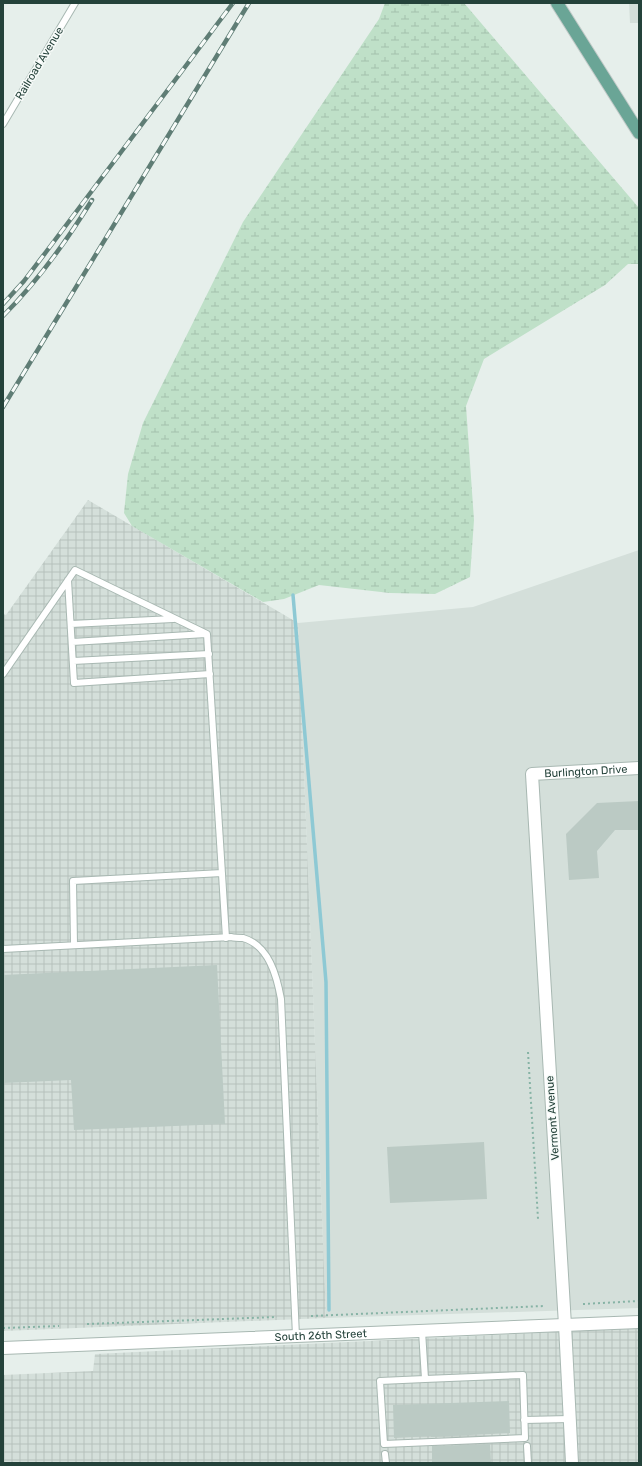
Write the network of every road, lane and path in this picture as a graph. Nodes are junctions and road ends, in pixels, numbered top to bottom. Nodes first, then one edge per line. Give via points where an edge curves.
1 (75, 3) edge
2 (557, 3) edge
3 (3, 124) edge
4 (639, 133) edge
5 (68, 580) junction
6 (175, 618) junction
7 (71, 624) junction
8 (208, 634) junction
9 (72, 642) junction
10 (209, 654) junction
11 (72, 661) junction
12 (3, 674) edge
13 (210, 674) junction
14 (639, 768) edge
15 (532, 774) joint
16 (222, 873) junction
17 (226, 938) junction
18 (74, 945) junction
19 (3, 949) edge
20 (528, 1052) dead end
21 (538, 1219) dead end
22 (639, 1301) edge
23 (583, 1304) dead end
24 (544, 1306) dead end
25 (311, 1316) dead end
26 (278, 1317) dead end
27 (639, 1322) edge
28 (87, 1324) dead end
29 (565, 1325) junction
30 (59, 1326) dead end
31 (3, 1328) edge
32 (422, 1331) junction
33 (296, 1336) junction
34 (3, 1348) edge
35 (425, 1379) junction
36 (570, 1419) junction
37 (524, 1420) junction
38 (527, 1446) dead end
39 (385, 1454) dead end
40 (386, 1463) edge
41 (528, 1463) edge
42 (572, 1463) edge

1 - 3 lane, Railroad Avenue
2 - 4 main road
5 - 6 lane via 75,570
5 - 7 lane
5 - 12 lane
6 - 7 lane
6 - 8 lane
7 - 9 lane
8 - 9 lane
8 - 10 lane
9 - 11 lane
10 - 11 lane
10 - 13 lane
11 - 13 lane via 74,683
13 - 16 lane
14 - 15 street, Burlington Drive
15 - 29 street, Vermont Avenue
16 - 17 lane
16 - 18 lane via 73,881
17 - 18 lane
17 - 33 lane via 244,938 257,945 273,970 281,999
18 - 19 lane
20 - 21 path
22 - 23 path
24 - 25 path
26 - 28 path
27 - 29 street, South 26th Street
29 - 32 street, South 26th Street
29 - 36 street, Vermont Avenue
30 - 31 path
32 - 33 street, South 26th Street
32 - 35 lane
33 - 34 street, South 26th Street
35 - 37 lane via 523,1375
35 - 37 lane via 380,1380 384,1444 525,1438
36 - 37 lane
36 - 42 street, Vermont Avenue
38 - 41 lane
39 - 40 lane

